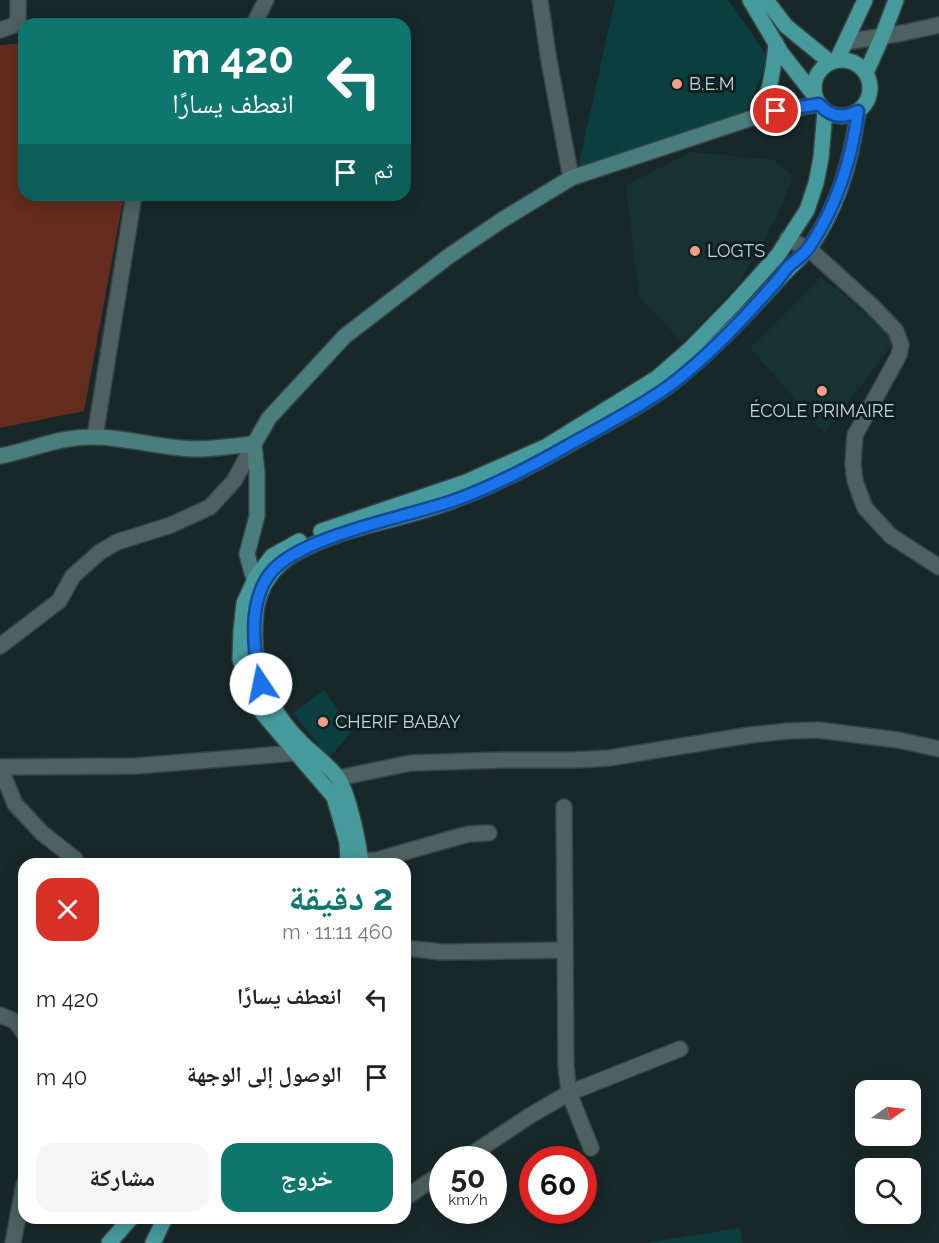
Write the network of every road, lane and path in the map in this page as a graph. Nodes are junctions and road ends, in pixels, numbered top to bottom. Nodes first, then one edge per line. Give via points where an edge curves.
1 (18, 0) edge
2 (266, 0) edge
3 (540, 0) edge
4 (750, 0) edge
5 (766, 0) edge
6 (865, 0) edge
7 (896, 0) edge
8 (257, 18) edge
9 (939, 25) edge
10 (0, 30) edge
11 (882, 37) junction
12 (846, 42) junction
13 (776, 43) junction
14 (833, 61) junction
15 (866, 72) junction
16 (819, 104) junction
17 (858, 111) junction
18 (761, 115) junction
19 (571, 178) junction
20 (133, 201) edge
21 (787, 239) junction
22 (809, 249) junction
23 (95, 436) junction
24 (254, 444) junction
25 (0, 456) edge
26 (939, 567) edge
27 (255, 579) junction
28 (0, 646) edge
29 (939, 749) edge
30 (295, 753) junction
31 (0, 767) edge
32 (338, 778) junction
33 (564, 807) dead end
34 (489, 833) dead end
35 (74, 858) edge
36 (355, 858) edge
37 (356, 858) edge
38 (383, 858) edge
39 (411, 949) edge
40 (565, 950) junction
41 (0, 1015) edge
42 (18, 1025) edge
43 (680, 1049) dead end
44 (569, 1093) junction
45 (484, 1146) edge
46 (590, 1146) edge
47 (429, 1182) edge
48 (411, 1194) edge
49 (18, 1216) edge
50 (126, 1224) edge
51 (162, 1224) edge
52 (13, 1243) edge
53 (109, 1243) edge
54 (153, 1243) edge

1 - 10 street via 18,21
2 - 8 street
3 - 19 street
4 - 13 main road
5 - 14 main road via 786,26
6 - 12 main road
7 - 11 main road
9 - 11 street
11 - 12 street
11 - 15 main road
12 - 14 main road
13 - 16 main road
13 - 18 main road via 771,84
14 - 15 main road via 850,61
14 - 16 main road via 814,80
15 - 17 main road via 869,97
16 - 17 main road via 841,116
16 - 18 main road
16 - 21 main road via 821,158 816,183 807,210
17 - 22 main road via 850,159 836,198
18 - 19 main road
19 - 24 main road via 449,256 345,336 269,418
20 - 23 street
21 - 22 street
21 - 27 main road via 778,255 733,305 657,378 547,446 466,482 332,526 293,544 272,556
22 - 26 street via 872,306 899,337 899,355 855,435 855,481 865,508 891,536
22 - 32 main road via 712,349 668,386 617,418 517,474 458,499 337,536 294,554 273,571 256,608 256,663 261,684 298,740
23 - 24 main road via 208,450
23 - 25 main road via 57,440
24 - 27 main road via 257,516 247,554
24 - 28 street via 234,481 210,507 100,552 73,576 59,601
27 - 30 main road via 244,603 240,659 248,689 264,716
29 - 32 street via 818,730 787,731 609,758 411,763
30 - 31 street via 136,765
30 - 36 main road via 334,797
31 - 35 street via 15,804 42,833
32 - 37 main road via 351,813
33 - 40 street
34 - 38 street via 469,834
39 - 40 street via 443,952
40 - 44 street
41 - 42 street
43 - 44 street
44 - 45 street
44 - 46 street
47 - 48 street
49 - 52 street
50 - 53 main road
51 - 54 main road

